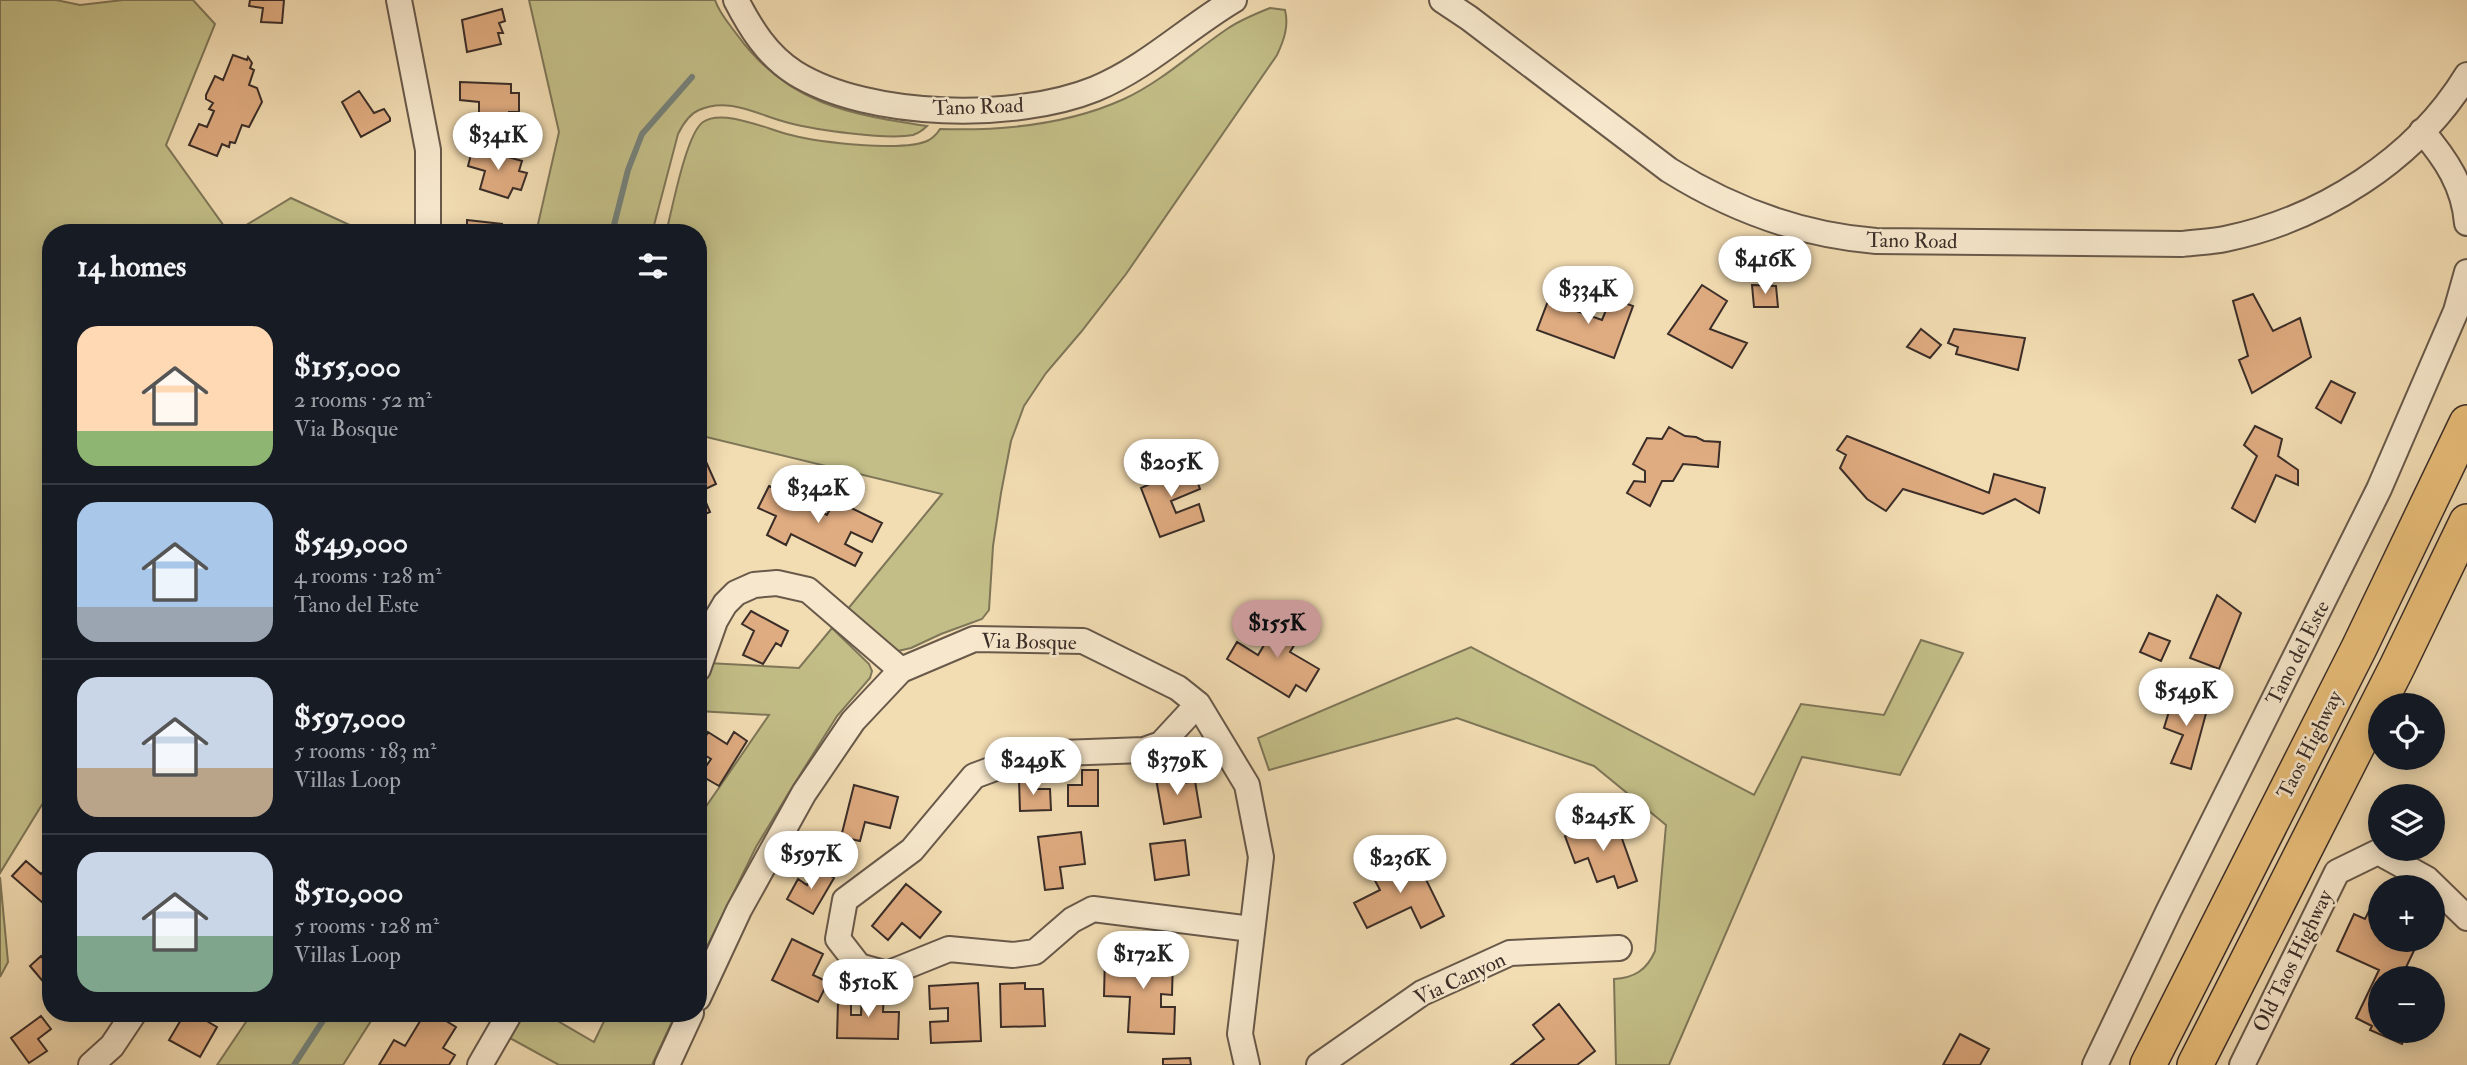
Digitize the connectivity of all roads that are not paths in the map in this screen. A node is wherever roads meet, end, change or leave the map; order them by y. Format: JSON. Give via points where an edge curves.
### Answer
{"nodes":[{"id":1,"x":399,"y":0,"type":"edge"},
{"id":2,"x":736,"y":0,"type":"edge"},
{"id":3,"x":1234,"y":0,"type":"edge"},
{"id":4,"x":1441,"y":0,"type":"edge"},
{"id":5,"x":2467,"y":75,"type":"edge"},
{"id":6,"x":2422,"y":131,"type":"junction"},
{"id":7,"x":2467,"y":223,"type":"edge"},
{"id":8,"x":428,"y":224,"type":"edge"},
{"id":9,"x":2467,"y":272,"type":"edge"},
{"id":10,"x":2467,"y":424,"type":"edge"},
{"id":11,"x":2467,"y":522,"type":"edge"},
{"id":12,"x":707,"y":644,"type":"edge"},
{"id":13,"x":901,"y":670,"type":"junction"},
{"id":14,"x":1198,"y":704,"type":"junction"},
{"id":15,"x":2467,"y":918,"type":"edge"},
{"id":16,"x":1251,"y":929,"type":"junction"},
{"id":17,"x":1619,"y":948,"type":"dead end"},
{"id":18,"x":707,"y":979,"type":"edge"},
{"id":19,"x":128,"y":1022,"type":"edge"},
{"id":20,"x":505,"y":1022,"type":"edge"},
{"id":21,"x":687,"y":1022,"type":"edge"},
{"id":22,"x":91,"y":1065,"type":"edge"},
{"id":23,"x":480,"y":1065,"type":"edge"},
{"id":24,"x":667,"y":1065,"type":"edge"},
{"id":25,"x":1247,"y":1065,"type":"edge"},
{"id":26,"x":1320,"y":1065,"type":"edge"},
{"id":27,"x":2095,"y":1065,"type":"edge"},
{"id":28,"x":2148,"y":1065,"type":"edge"},
{"id":29,"x":2195,"y":1065,"type":"edge"},
{"id":30,"x":2242,"y":1065,"type":"edge"}],
"edges":[{"from":1,"to":8,"type":"street","via":[[428,150]]},
{"from":2,"to":3,"type":"street","name":"Tano Road","via":[[758,40],[814,83],[857,98],[938,111],[1042,104],[1095,89]]},
{"from":4,"to":6,"type":"street","name":"Tano Road","via":[[1697,187],[1775,221],[1850,239],[2182,244],[2223,240],[2296,217],[2334,199],[2370,177]]},
{"from":5,"to":6,"type":"street","name":"Tano Road"},
{"from":6,"to":7,"type":"street","via":[[2450,167]]},
{"from":9,"to":27,"type":"street","name":"Tano del Este","via":[[2456,311],[2379,489]]},
{"from":10,"to":28,"type":"highway","name":"Taos Highway","via":[[2359,649]]},
{"from":11,"to":29,"type":"highway","name":"Taos Highway"},
{"from":12,"to":13,"type":"street","via":[[725,604],[737,593],[754,585],[777,583],[808,590]]},
{"from":13,"to":14,"type":"street","name":"Via Bosque","via":[[974,639],[1083,641],[1178,688]]},
{"from":13,"to":18,"type":"street","name":"Via Bosque","via":[[853,721],[804,793]]},
{"from":14,"to":16,"type":"street","name":"Via Bosque","via":[[1247,785],[1261,857]]},
{"from":14,"to":16,"type":"street","via":[[1161,744],[1144,750],[1033,754],[974,776],[912,850],[845,900],[838,939],[859,966],[887,974],[948,949],[1013,955],[1035,952],[1072,920],[1093,909]]},
{"from":15,"to":30,"type":"street","name":"Old Taos Highway","via":[[2427,878],[2378,852],[2337,872]]},
{"from":16,"to":25,"type":"street","name":"Via Bosque","via":[[1240,1034]]},
{"from":17,"to":26,"type":"street","name":"Via Canyon","via":[[1510,953],[1422,993]]},
{"from":19,"to":22,"type":"street","via":[[112,1046]]},
{"from":20,"to":23,"type":"street"},
{"from":21,"to":24,"type":"street"}]}
